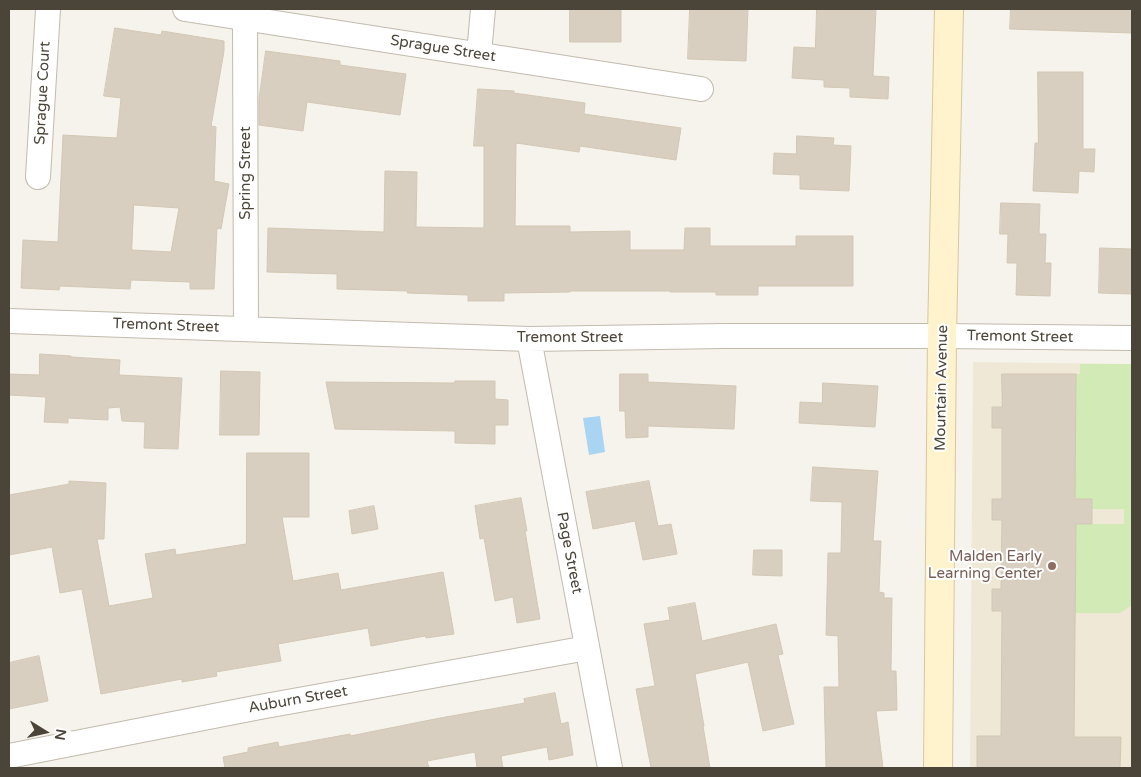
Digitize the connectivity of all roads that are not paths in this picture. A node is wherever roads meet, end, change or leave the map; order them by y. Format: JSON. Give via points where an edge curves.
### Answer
{"nodes":[{"id":1,"x":48,"y":9,"type":"edge"},
{"id":2,"x":185,"y":9,"type":"edge"},
{"id":3,"x":483,"y":9,"type":"edge"},
{"id":4,"x":949,"y":9,"type":"edge"},
{"id":5,"x":233,"y":14,"type":"edge"},
{"id":6,"x":479,"y":54,"type":"junction"},
{"id":7,"x":701,"y":89,"type":"dead end"},
{"id":8,"x":38,"y":177,"type":"dead end"},
{"id":9,"x":9,"y":321,"type":"edge"},
{"id":10,"x":246,"y":328,"type":"junction"},
{"id":11,"x":942,"y":336,"type":"junction"},
{"id":12,"x":1132,"y":338,"type":"edge"},
{"id":13,"x":529,"y":339,"type":"junction"},
{"id":14,"x":587,"y":648,"type":"junction"},
{"id":15,"x":9,"y":756,"type":"edge"},
{"id":16,"x":610,"y":768,"type":"edge"},
{"id":17,"x":938,"y":768,"type":"edge"}],
"edges":[{"from":1,"to":8,"type":"street","name":"Sprague Court"},
{"from":2,"to":5,"type":"street","name":"Sprague Street"},
{"from":3,"to":6,"type":"street"},
{"from":4,"to":11,"type":"street","name":"Mountain Avenue"},
{"from":5,"to":6,"type":"street","name":"Sprague Street"},
{"from":5,"to":10,"type":"street","name":"Spring Street"},
{"from":6,"to":7,"type":"street","name":"Sprague Street"},
{"from":9,"to":10,"type":"street","name":"Tremont Street"},
{"from":10,"to":13,"type":"street","name":"Tremont Street"},
{"from":11,"to":12,"type":"street","name":"Tremont Street"},
{"from":11,"to":13,"type":"street","name":"Tremont Street"},
{"from":11,"to":17,"type":"street","name":"Mountain Avenue"},
{"from":13,"to":14,"type":"street","name":"Page Street"},
{"from":14,"to":15,"type":"street","name":"Auburn Street"},
{"from":14,"to":16,"type":"street","name":"Page Street"}]}
